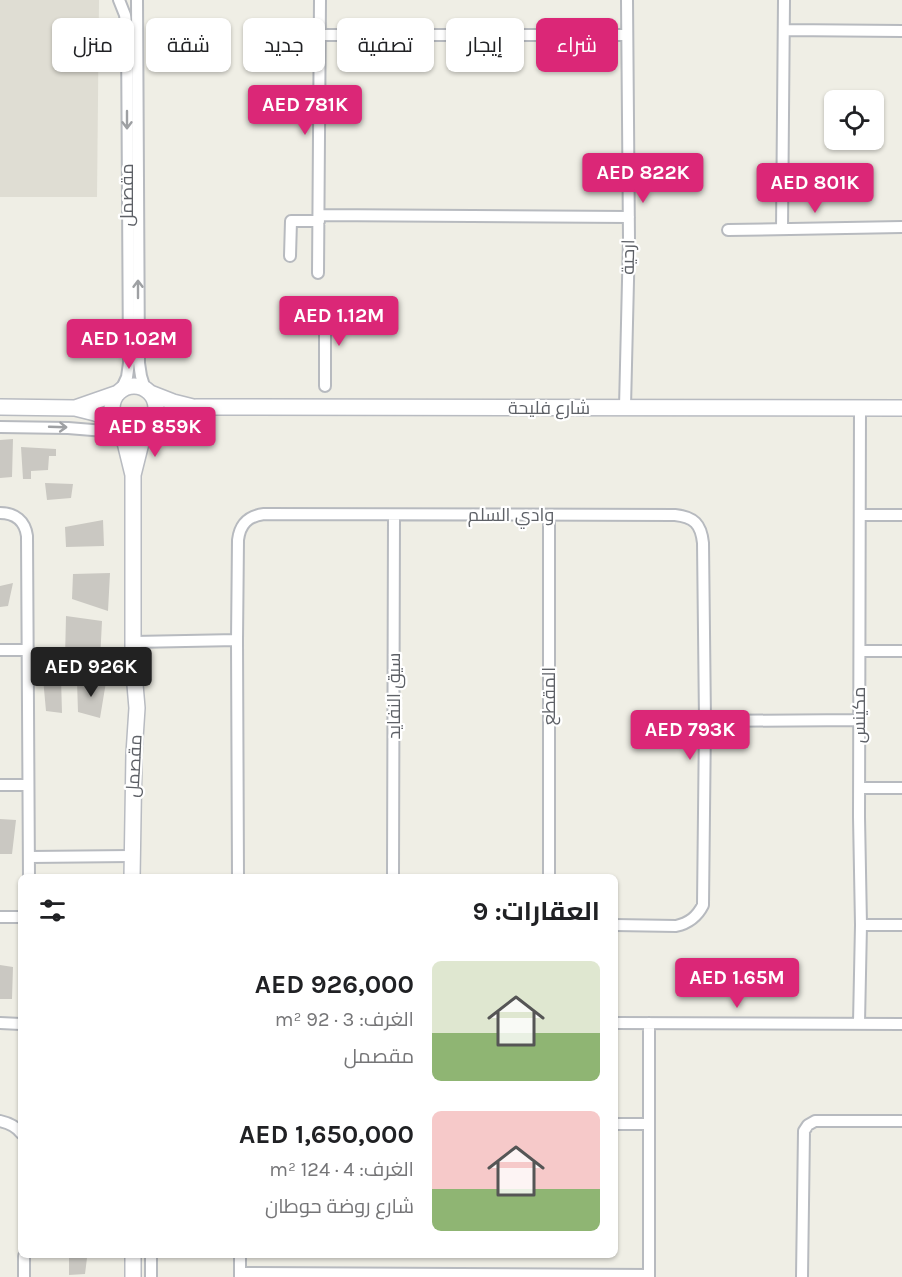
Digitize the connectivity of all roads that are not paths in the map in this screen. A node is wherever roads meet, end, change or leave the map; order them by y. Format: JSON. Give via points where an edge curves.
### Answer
{"nodes":[{"id":1,"x":120,"y":0,"type":"edge"},
{"id":2,"x":136,"y":0,"type":"edge"},
{"id":3,"x":320,"y":0,"type":"edge"},
{"id":4,"x":627,"y":0,"type":"edge"},
{"id":5,"x":784,"y":0,"type":"edge"},
{"id":6,"x":320,"y":18,"type":"edge"},
{"id":7,"x":784,"y":30,"type":"junction"},
{"id":8,"x":902,"y":32,"type":"edge"},
{"id":9,"x":325,"y":35,"type":"edge"},
{"id":10,"x":627,"y":35,"type":"junction"},
{"id":11,"x":320,"y":72,"type":"edge"},
{"id":12,"x":319,"y":218,"type":"junction"},
{"id":13,"x":629,"y":218,"type":"junction"},
{"id":14,"x":902,"y":227,"type":"edge"},
{"id":15,"x":782,"y":229,"type":"junction"},
{"id":16,"x":728,"y":230,"type":"dead end"},
{"id":17,"x":290,"y":256,"type":"dead end"},
{"id":18,"x":318,"y":273,"type":"dead end"},
{"id":19,"x":325,"y":309,"type":"dead end"},
{"id":20,"x":325,"y":386,"type":"dead end"},
{"id":21,"x":119,"y":391,"type":"junction"},
{"id":22,"x":148,"y":391,"type":"junction"},
{"id":23,"x":0,"y":407,"type":"edge"},
{"id":24,"x":196,"y":407,"type":"junction"},
{"id":25,"x":625,"y":407,"type":"junction"},
{"id":26,"x":860,"y":407,"type":"junction"},
{"id":27,"x":75,"y":408,"type":"junction"},
{"id":28,"x":902,"y":408,"type":"edge"},
{"id":29,"x":150,"y":424,"type":"junction"},
{"id":30,"x":0,"y":427,"type":"edge"},
{"id":31,"x":122,"y":427,"type":"junction"},
{"id":32,"x":133,"y":476,"type":"junction"},
{"id":33,"x":0,"y":513,"type":"edge"},
{"id":34,"x":394,"y":515,"type":"junction"},
{"id":35,"x":549,"y":515,"type":"junction"},
{"id":36,"x":860,"y":515,"type":"junction"},
{"id":37,"x":902,"y":515,"type":"edge"},
{"id":38,"x":237,"y":640,"type":"junction"},
{"id":39,"x":134,"y":642,"type":"junction"},
{"id":40,"x":0,"y":650,"type":"edge"},
{"id":41,"x":27,"y":650,"type":"junction"},
{"id":42,"x":860,"y":651,"type":"junction"},
{"id":43,"x":902,"y":651,"type":"edge"},
{"id":44,"x":859,"y":720,"type":"junction"},
{"id":45,"x":705,"y":721,"type":"junction"},
{"id":46,"x":0,"y":785,"type":"edge"},
{"id":47,"x":28,"y":785,"type":"junction"},
{"id":48,"x":860,"y":788,"type":"junction"},
{"id":49,"x":902,"y":788,"type":"edge"},
{"id":50,"x":131,"y":856,"type":"junction"},
{"id":51,"x":30,"y":857,"type":"junction"},
{"id":52,"x":29,"y":874,"type":"edge"},
{"id":53,"x":132,"y":874,"type":"edge"},
{"id":54,"x":238,"y":874,"type":"edge"},
{"id":55,"x":393,"y":874,"type":"edge"},
{"id":56,"x":549,"y":874,"type":"edge"},
{"id":57,"x":0,"y":917,"type":"edge"},
{"id":58,"x":18,"y":917,"type":"edge"},
{"id":59,"x":618,"y":925,"type":"edge"},
{"id":60,"x":861,"y":925,"type":"junction"},
{"id":61,"x":902,"y":925,"type":"edge"},
{"id":62,"x":0,"y":1023,"type":"edge"},
{"id":63,"x":618,"y":1023,"type":"edge"},
{"id":64,"x":649,"y":1023,"type":"junction"},
{"id":65,"x":859,"y":1023,"type":"junction"},
{"id":66,"x":18,"y":1024,"type":"edge"},
{"id":67,"x":902,"y":1024,"type":"edge"},
{"id":68,"x":0,"y":1121,"type":"edge"},
{"id":69,"x":902,"y":1121,"type":"edge"},
{"id":70,"x":618,"y":1124,"type":"edge"},
{"id":71,"x":649,"y":1124,"type":"junction"},
{"id":72,"x":18,"y":1130,"type":"edge"},
{"id":73,"x":24,"y":1258,"type":"edge"},
{"id":74,"x":133,"y":1258,"type":"edge"},
{"id":75,"x":151,"y":1258,"type":"edge"},
{"id":76,"x":240,"y":1258,"type":"edge"},
{"id":77,"x":240,"y":1275,"type":"edge"},
{"id":78,"x":649,"y":1276,"type":"edge"},
{"id":79,"x":24,"y":1277,"type":"edge"},
{"id":80,"x":133,"y":1277,"type":"edge"},
{"id":81,"x":151,"y":1277,"type":"edge"},
{"id":82,"x":802,"y":1277,"type":"edge"}],
"edges":[{"from":1,"to":21,"type":"street","name":"مقصمل","one_way":true,"via":[[128,31],[129,363]]},
{"from":22,"to":2,"type":"street","name":"مقصمل","one_way":true,"via":[[138,363]]},
{"from":3,"to":6,"type":"street"},
{"from":4,"to":10,"type":"street","name":"ارحية"},
{"from":5,"to":7,"type":"street"},
{"from":7,"to":8,"type":"street"},
{"from":7,"to":15,"type":"street"},
{"from":9,"to":10,"type":"street"},
{"from":10,"to":13,"type":"street","name":"ارحية"},
{"from":11,"to":12,"type":"street"},
{"from":12,"to":13,"type":"street"},
{"from":12,"to":17,"type":"street","via":[[291,221]]},
{"from":12,"to":18,"type":"street"},
{"from":13,"to":25,"type":"street","name":"ارحية"},
{"from":14,"to":15,"type":"street"},
{"from":15,"to":16,"type":"street"},
{"from":19,"to":20,"type":"street"},
{"from":21,"to":22,"type":"street","via":[[133,386]]},
{"from":21,"to":27,"type":"street"},
{"from":21,"to":31,"type":"street","via":[[112,410]]},
{"from":22,"to":24,"type":"street","name":"شارع فليحة"},
{"from":22,"to":29,"type":"street","via":[[156,404]]},
{"from":23,"to":27,"type":"street"},
{"from":24,"to":25,"type":"street","name":"شارع فليحة"},
{"from":24,"to":29,"type":"street","name":"شارع فليحة","via":[[173,412]]},
{"from":25,"to":26,"type":"street","name":"شارع فليحة"},
{"from":26,"to":28,"type":"street","name":"شارع فليحة"},
{"from":26,"to":36,"type":"street","name":"مكينس"},
{"from":27,"to":31,"type":"street"},
{"from":29,"to":31,"type":"street","via":[[142,429]]},
{"from":29,"to":32,"type":"street","name":"مقصمل"},
{"from":30,"to":31,"type":"street","one_way":true,"via":[[111,432]]},
{"from":31,"to":32,"type":"street","name":"مقصمل"},
{"from":32,"to":39,"type":"street","name":"مقصمل"},
{"from":33,"to":41,"type":"street","via":[[18,517],[26,531]]},
{"from":34,"to":35,"type":"street","name":"وادي السلم"},
{"from":34,"to":38,"type":"street","name":"وادي السلم","via":[[264,514],[248,519],[238,540]]},
{"from":34,"to":55,"type":"street","name":"سيق النفايد"},
{"from":35,"to":45,"type":"street","name":"وادي السلم","via":[[675,515],[696,522],[703,543]]},
{"from":35,"to":56,"type":"street","name":"المقطع"},
{"from":36,"to":37,"type":"street"},
{"from":36,"to":42,"type":"street","name":"مكينس"},
{"from":38,"to":39,"type":"street"},
{"from":38,"to":54,"type":"street","name":"وادي السلم"},
{"from":39,"to":50,"type":"street","name":"مقصمل","via":[[137,708]]},
{"from":40,"to":41,"type":"street"},
{"from":41,"to":47,"type":"street"},
{"from":42,"to":43,"type":"street"},
{"from":42,"to":44,"type":"street","name":"مكينس"},
{"from":44,"to":45,"type":"street"},
{"from":44,"to":48,"type":"street","name":"مكينس"},
{"from":45,"to":59,"type":"street","name":"وادي السلم","via":[[703,905],[685,924]]},
{"from":46,"to":47,"type":"street"},
{"from":47,"to":51,"type":"street"},
{"from":48,"to":49,"type":"street"},
{"from":48,"to":60,"type":"street","name":"مكينس"},
{"from":50,"to":51,"type":"street"},
{"from":50,"to":53,"type":"street","name":"مقصمل"},
{"from":51,"to":52,"type":"street"},
{"from":57,"to":58,"type":"street"},
{"from":60,"to":61,"type":"street"},
{"from":60,"to":65,"type":"street","name":"مكينس"},
{"from":62,"to":66,"type":"street"},
{"from":63,"to":64,"type":"street"},
{"from":64,"to":65,"type":"street"},
{"from":64,"to":71,"type":"street"},
{"from":65,"to":67,"type":"street"},
{"from":68,"to":72,"type":"street"},
{"from":69,"to":82,"type":"street","via":[[815,1121],[804,1131]]},
{"from":70,"to":71,"type":"street"},
{"from":71,"to":78,"type":"street"},
{"from":73,"to":79,"type":"street"},
{"from":74,"to":80,"type":"street"},
{"from":75,"to":81,"type":"street"},
{"from":76,"to":77,"type":"street"},
{"from":77,"to":78,"type":"street"}]}
